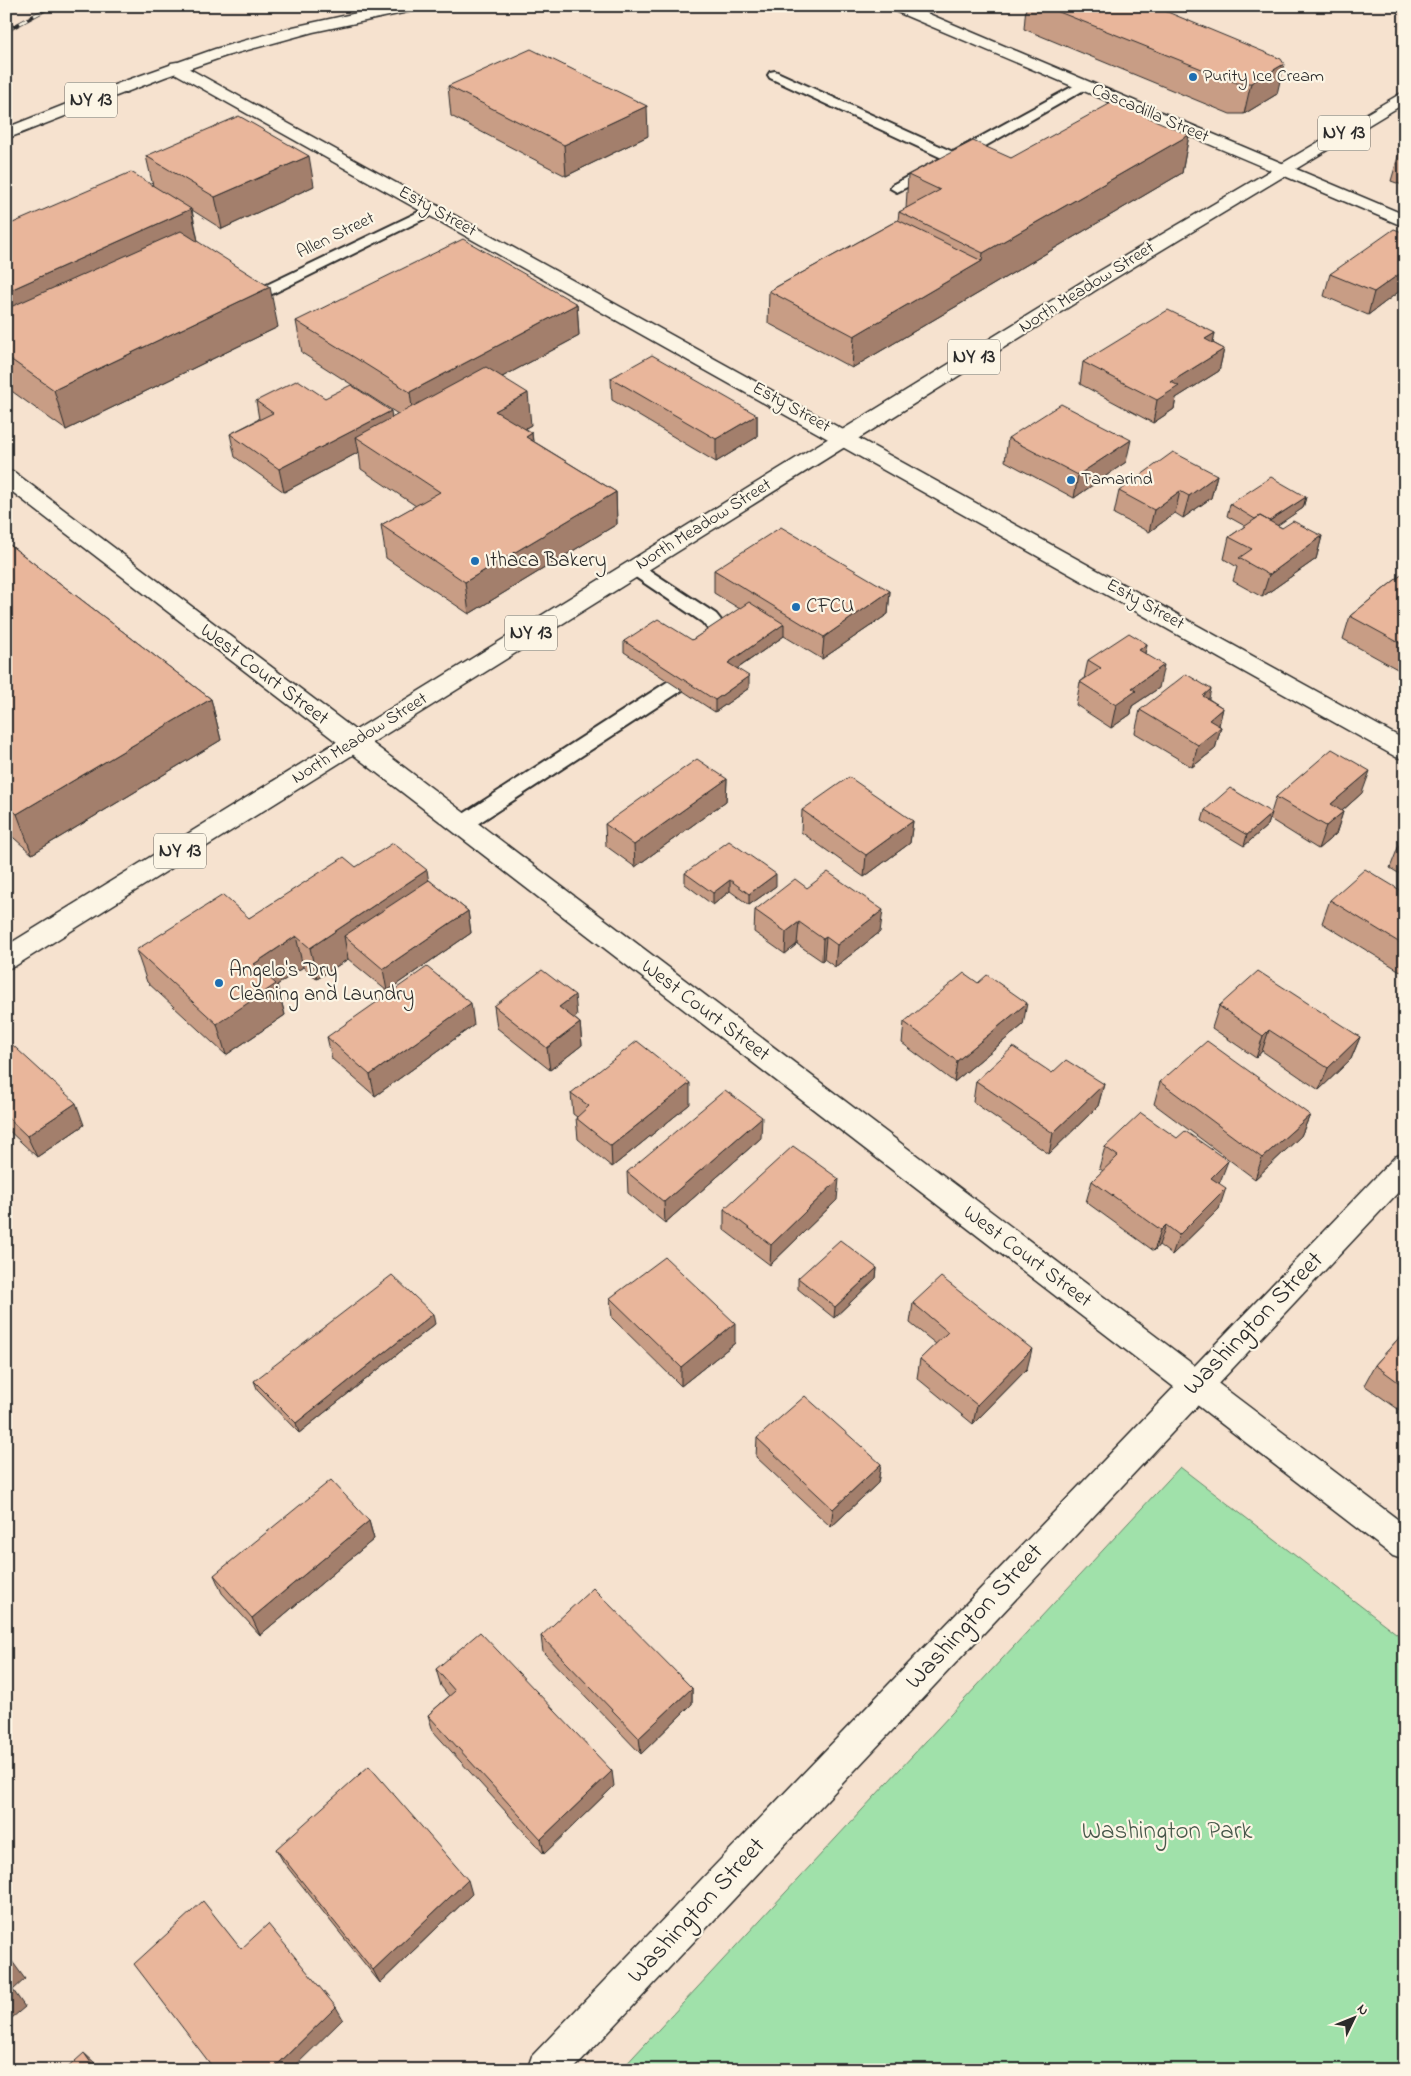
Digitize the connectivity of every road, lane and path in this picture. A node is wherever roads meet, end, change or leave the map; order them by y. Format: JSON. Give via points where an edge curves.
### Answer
{"nodes":[{"id":1,"x":416,"y":6,"type":"edge"},
{"id":2,"x":896,"y":6,"type":"edge"},
{"id":3,"x":177,"y":67,"type":"junction"},
{"id":4,"x":775,"y":75,"type":"dead end"},
{"id":5,"x":1084,"y":86,"type":"junction"},
{"id":6,"x":1405,"y":96,"type":"edge"},
{"id":7,"x":6,"y":134,"type":"edge"},
{"id":8,"x":954,"y":158,"type":"junction"},
{"id":9,"x":1282,"y":170,"type":"junction"},
{"id":10,"x":897,"y":188,"type":"dead end"},
{"id":11,"x":433,"y":209,"type":"junction"},
{"id":12,"x":1405,"y":222,"type":"edge"},
{"id":13,"x":256,"y":296,"type":"edge"},
{"id":14,"x":844,"y":438,"type":"junction"},
{"id":15,"x":6,"y":478,"type":"edge"},
{"id":16,"x":634,"y":568,"type":"junction"},
{"id":17,"x":354,"y":743,"type":"junction"},
{"id":18,"x":1405,"y":750,"type":"edge"},
{"id":19,"x":461,"y":825,"type":"junction"},
{"id":20,"x":6,"y":959,"type":"edge"},
{"id":21,"x":1405,"y":1165,"type":"edge"},
{"id":22,"x":1195,"y":1386,"type":"junction"},
{"id":23,"x":1405,"y":1545,"type":"edge"},
{"id":24,"x":546,"y":2070,"type":"edge"}],
"edges":[{"from":1,"to":3,"type":"main road","number":"NY 13","via":[[349,18],[252,42]]},
{"from":2,"to":5,"type":"main road","name":"Cascadilla Street"},
{"from":3,"to":7,"type":"main road","number":"NY 13"},
{"from":3,"to":11,"type":"main road","name":"Esty Street"},
{"from":4,"to":8,"type":"lane"},
{"from":5,"to":8,"type":"lane"},
{"from":5,"to":9,"type":"main road","name":"Cascadilla Street"},
{"from":6,"to":9,"type":"main road","name":"North Meadow Street","number":"NY 13"},
{"from":8,"to":10,"type":"lane"},
{"from":9,"to":12,"type":"main road","name":"Cascadilla Street"},
{"from":9,"to":14,"type":"main road","name":"North Meadow Street","number":"NY 13"},
{"from":11,"to":13,"type":"lane","name":"Allen Street"},
{"from":11,"to":14,"type":"main road","name":"Esty Street"},
{"from":14,"to":16,"type":"main road","name":"North Meadow Street","number":"NY 13"},
{"from":14,"to":18,"type":"main road","name":"Esty Street"},
{"from":15,"to":17,"type":"main road","name":"West Court Street"},
{"from":16,"to":17,"type":"main road","name":"North Meadow Street","number":"NY 13"},
{"from":16,"to":19,"type":"lane","via":[[709,618],[727,639],[720,657]]},
{"from":17,"to":19,"type":"main road","name":"West Court Street"},
{"from":17,"to":20,"type":"main road","name":"North Meadow Street","number":"NY 13"},
{"from":19,"to":22,"type":"main road","name":"West Court Street"},
{"from":21,"to":22,"type":"main road","name":"Washington Street"},
{"from":22,"to":23,"type":"main road","name":"West Court Street"},
{"from":22,"to":24,"type":"main road","name":"Washington Street"}]}
